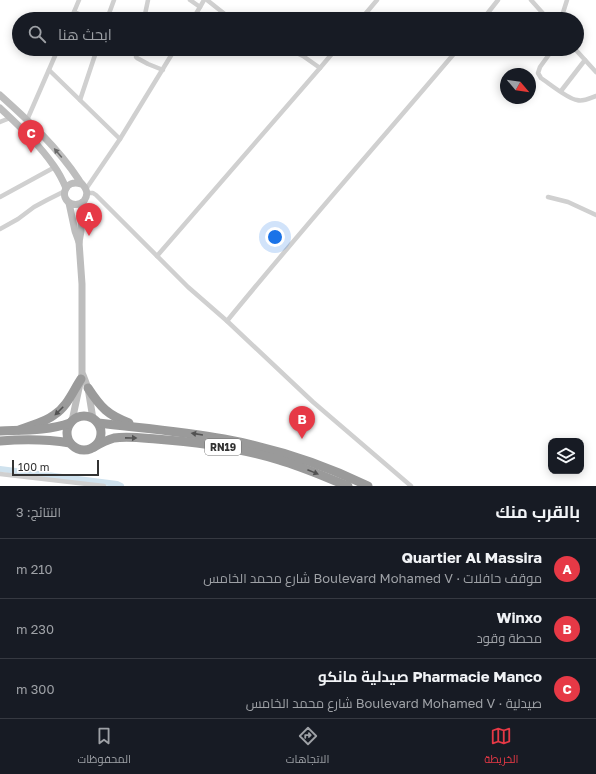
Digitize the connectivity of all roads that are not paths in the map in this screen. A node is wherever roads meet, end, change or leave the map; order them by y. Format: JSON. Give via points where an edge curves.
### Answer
{"nodes":[{"id":1,"x":79,"y":0,"type":"edge"},
{"id":2,"x":114,"y":0,"type":"edge"},
{"id":3,"x":148,"y":0,"type":"edge"},
{"id":4,"x":190,"y":0,"type":"edge"},
{"id":5,"x":206,"y":0,"type":"edge"},
{"id":6,"x":377,"y":0,"type":"edge"},
{"id":7,"x":498,"y":0,"type":"edge"},
{"id":8,"x":531,"y":0,"type":"edge"},
{"id":9,"x":567,"y":0,"type":"edge"},
{"id":10,"x":200,"y":7,"type":"junction"},
{"id":11,"x":74,"y":12,"type":"edge"},
{"id":12,"x":110,"y":12,"type":"edge"},
{"id":13,"x":145,"y":12,"type":"edge"},
{"id":14,"x":197,"y":12,"type":"edge"},
{"id":15,"x":222,"y":12,"type":"edge"},
{"id":16,"x":367,"y":12,"type":"edge"},
{"id":17,"x":489,"y":12,"type":"edge"},
{"id":18,"x":542,"y":12,"type":"edge"},
{"id":19,"x":564,"y":12,"type":"edge"},
{"id":20,"x":55,"y":56,"type":"edge"},
{"id":21,"x":95,"y":56,"type":"edge"},
{"id":22,"x":136,"y":56,"type":"edge"},
{"id":23,"x":171,"y":56,"type":"edge"},
{"id":24,"x":303,"y":56,"type":"edge"},
{"id":25,"x":330,"y":56,"type":"edge"},
{"id":26,"x":452,"y":56,"type":"edge"},
{"id":27,"x":548,"y":56,"type":"edge"},
{"id":28,"x":581,"y":56,"type":"edge"},
{"id":29,"x":585,"y":60,"type":"junction"},
{"id":30,"x":320,"y":68,"type":"junction"},
{"id":31,"x":48,"y":70,"type":"junction"},
{"id":32,"x":163,"y":70,"type":"junction"},
{"id":33,"x":596,"y":72,"type":"edge"},
{"id":34,"x":561,"y":91,"type":"junction"},
{"id":35,"x":0,"y":95,"type":"edge"},
{"id":36,"x":596,"y":96,"type":"edge"},
{"id":37,"x":80,"y":100,"type":"junction"},
{"id":38,"x":0,"y":108,"type":"edge"},
{"id":39,"x":10,"y":118,"type":"junction"},
{"id":40,"x":27,"y":120,"type":"junction"},
{"id":41,"x":0,"y":122,"type":"edge"},
{"id":42,"x":120,"y":139,"type":"junction"},
{"id":43,"x":55,"y":167,"type":"junction"},
{"id":44,"x":85,"y":189,"type":"junction"},
{"id":45,"x":66,"y":190,"type":"junction"},
{"id":46,"x":0,"y":197,"type":"edge"},
{"id":47,"x":548,"y":198,"type":"dead end"},
{"id":48,"x":69,"y":203,"type":"junction"},
{"id":49,"x":82,"y":203,"type":"junction"},
{"id":50,"x":596,"y":215,"type":"edge"},
{"id":51,"x":0,"y":229,"type":"edge"},
{"id":52,"x":80,"y":242,"type":"junction"},
{"id":53,"x":157,"y":256,"type":"junction"},
{"id":54,"x":227,"y":321,"type":"junction"},
{"id":55,"x":82,"y":377,"type":"junction"},
{"id":56,"x":88,"y":388,"type":"junction"},
{"id":57,"x":95,"y":421,"type":"junction"},
{"id":58,"x":71,"y":422,"type":"junction"},
{"id":59,"x":138,"y":427,"type":"junction"},
{"id":60,"x":19,"y":430,"type":"junction"},
{"id":61,"x":0,"y":431,"type":"edge"},
{"id":62,"x":0,"y":441,"type":"edge"},
{"id":63,"x":70,"y":443,"type":"junction"},
{"id":64,"x":94,"y":447,"type":"junction"},
{"id":65,"x":0,"y":474,"type":"edge"},
{"id":66,"x":104,"y":486,"type":"edge"},
{"id":67,"x":348,"y":486,"type":"edge"},
{"id":68,"x":368,"y":486,"type":"edge"},
{"id":69,"x":411,"y":486,"type":"edge"}],
"edges":[{"from":1,"to":11,"type":"street"},
{"from":2,"to":12,"type":"street"},
{"from":3,"to":13,"type":"street"},
{"from":4,"to":10,"type":"street"},
{"from":5,"to":10,"type":"street"},
{"from":5,"to":15,"type":"street"},
{"from":6,"to":16,"type":"street"},
{"from":7,"to":17,"type":"street"},
{"from":8,"to":18,"type":"street"},
{"from":9,"to":19,"type":"street"},
{"from":10,"to":14,"type":"street"},
{"from":20,"to":31,"type":"street"},
{"from":21,"to":37,"type":"street"},
{"from":22,"to":32,"type":"street"},
{"from":23,"to":32,"type":"street"},
{"from":24,"to":30,"type":"street"},
{"from":25,"to":30,"type":"street"},
{"from":26,"to":54,"type":"street"},
{"from":27,"to":34,"type":"street","via":[[538,73],[541,78]]},
{"from":28,"to":29,"type":"street"},
{"from":29,"to":33,"type":"street"},
{"from":29,"to":34,"type":"street"},
{"from":30,"to":53,"type":"street"},
{"from":31,"to":37,"type":"street"},
{"from":31,"to":40,"type":"street"},
{"from":32,"to":42,"type":"street"},
{"from":34,"to":36,"type":"street","via":[[577,100]]},
{"from":35,"to":40,"type":"street"},
{"from":37,"to":42,"type":"street"},
{"from":38,"to":39,"type":"street"},
{"from":39,"to":41,"type":"street"},
{"from":39,"to":43,"type":"street"},
{"from":44,"to":40,"type":"street","one_way":true,"via":[[58,152]]},
{"from":42,"to":44,"type":"street"},
{"from":43,"to":45,"type":"street"},
{"from":43,"to":46,"type":"street"},
{"from":44,"to":45,"type":"street","via":[[78,183],[71,183]]},
{"from":44,"to":49,"type":"street","via":[[85,200]]},
{"from":44,"to":53,"type":"street","via":[[96,195]]},
{"from":45,"to":48,"type":"street"},
{"from":45,"to":51,"type":"street"},
{"from":47,"to":50,"type":"street","via":[[568,202]]},
{"from":48,"to":49,"type":"street"},
{"from":48,"to":52,"type":"street"},
{"from":49,"to":52,"type":"street"},
{"from":52,"to":55,"type":"street"},
{"from":53,"to":54,"type":"street"},
{"from":54,"to":69,"type":"street","via":[[313,402]]},
{"from":55,"to":56,"type":"street"},
{"from":55,"to":58,"type":"street"},
{"from":55,"to":60,"type":"highway","one_way":true,"via":[[58,413],[47,420]]},
{"from":56,"to":57,"type":"street"},
{"from":56,"to":59,"type":"highway","via":[[98,403],[111,415]]},
{"from":57,"to":58,"type":"highway","number":"RN19","via":[[82,416]]},
{"from":57,"to":59,"type":"highway","number":"RN19"},
{"from":57,"to":64,"type":"highway","via":[[101,433]]},
{"from":58,"to":60,"type":"highway","number":"RN19","via":[[63,426]]},
{"from":58,"to":63,"type":"highway","via":[[67,431]]},
{"from":68,"to":59,"type":"highway","number":"RN19","one_way":true,"via":[[305,460],[259,447],[185,432]]},
{"from":60,"to":61,"type":"highway","number":"RN19"},
{"from":62,"to":63,"type":"highway","number":"RN19","via":[[31,439]]},
{"from":63,"to":64,"type":"highway","number":"RN19","via":[[78,450],[90,450]]},
{"from":64,"to":67,"type":"highway","number":"RN19","one_way":true,"via":[[114,438],[178,440],[255,453],[301,467]]},
{"from":65,"to":66,"type":"street"}]}
